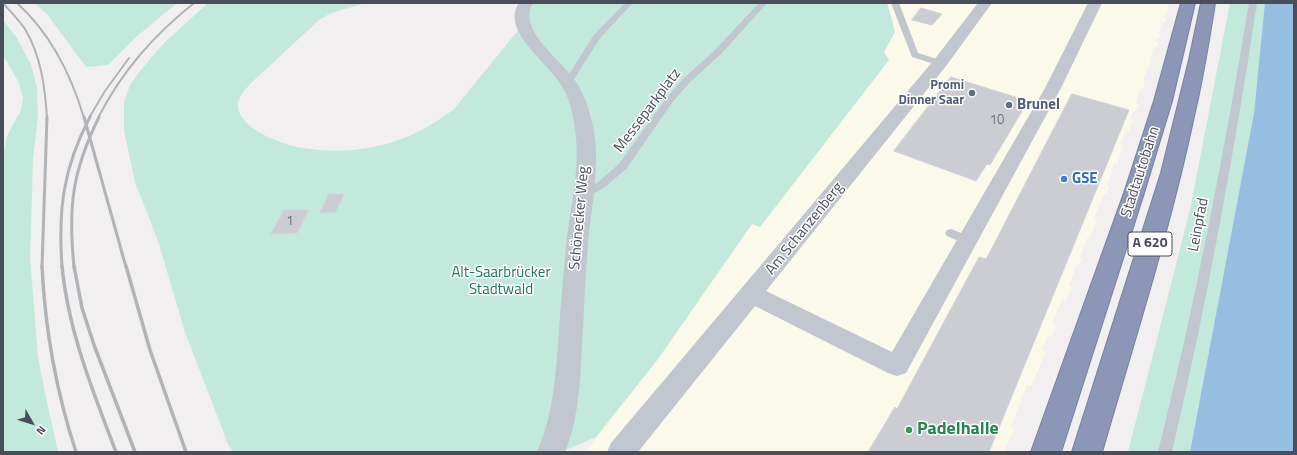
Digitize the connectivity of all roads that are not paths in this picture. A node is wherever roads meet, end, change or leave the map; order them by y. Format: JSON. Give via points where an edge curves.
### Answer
{"nodes":[{"id":1,"x":526,"y":3,"type":"edge"},
{"id":2,"x":629,"y":3,"type":"edge"},
{"id":3,"x":763,"y":3,"type":"edge"},
{"id":4,"x":895,"y":3,"type":"edge"},
{"id":5,"x":984,"y":3,"type":"edge"},
{"id":6,"x":1095,"y":3,"type":"edge"},
{"id":7,"x":1188,"y":3,"type":"edge"},
{"id":8,"x":1208,"y":3,"type":"edge"},
{"id":9,"x":1253,"y":3,"type":"edge"},
{"id":10,"x":940,"y":63,"type":"junction"},
{"id":11,"x":568,"y":82,"type":"junction"},
{"id":12,"x":582,"y":196,"type":"junction"},
{"id":13,"x":751,"y":294,"type":"junction"},
{"id":14,"x":551,"y":452,"type":"edge"},
{"id":15,"x":621,"y":452,"type":"edge"},
{"id":16,"x":1046,"y":452,"type":"edge"},
{"id":17,"x":1087,"y":452,"type":"edge"},
{"id":18,"x":1165,"y":452,"type":"edge"}],
"edges":[{"from":1,"to":11,"type":"street","name":"Schönecker Weg","via":[[520,13],[523,25],[530,38]]},
{"from":2,"to":11,"type":"lane","via":[[597,37]]},
{"from":3,"to":12,"type":"lane","name":"Messeparkplatz","via":[[718,52],[686,81],[623,166],[601,185]]},
{"from":4,"to":10,"type":"lane","via":[[915,55]]},
{"from":5,"to":10,"type":"street","name":"Am Schanzenberg"},
{"from":6,"to":13,"type":"street","via":[[1053,88],[959,237],[897,366]]},
{"from":7,"to":16,"type":"highway","name":"Stadtautobahn","number":"A 620","via":[[1163,101],[1134,193]]},
{"from":8,"to":17,"type":"highway","name":"Stadtautobahn","number":"A 620","via":[[1187,108],[1162,202]]},
{"from":9,"to":18,"type":"lane","name":"Leinpfad","via":[[1224,174],[1183,380]]},
{"from":10,"to":13,"type":"street","name":"Am Schanzenberg"},
{"from":11,"to":12,"type":"street","name":"Schönecker Weg","via":[[582,114],[584,130],[586,170]]},
{"from":12,"to":14,"type":"street","name":"Schönecker Weg","via":[[568,379],[555,444]]},
{"from":13,"to":15,"type":"street","name":"Am Schanzenberg"}]}
